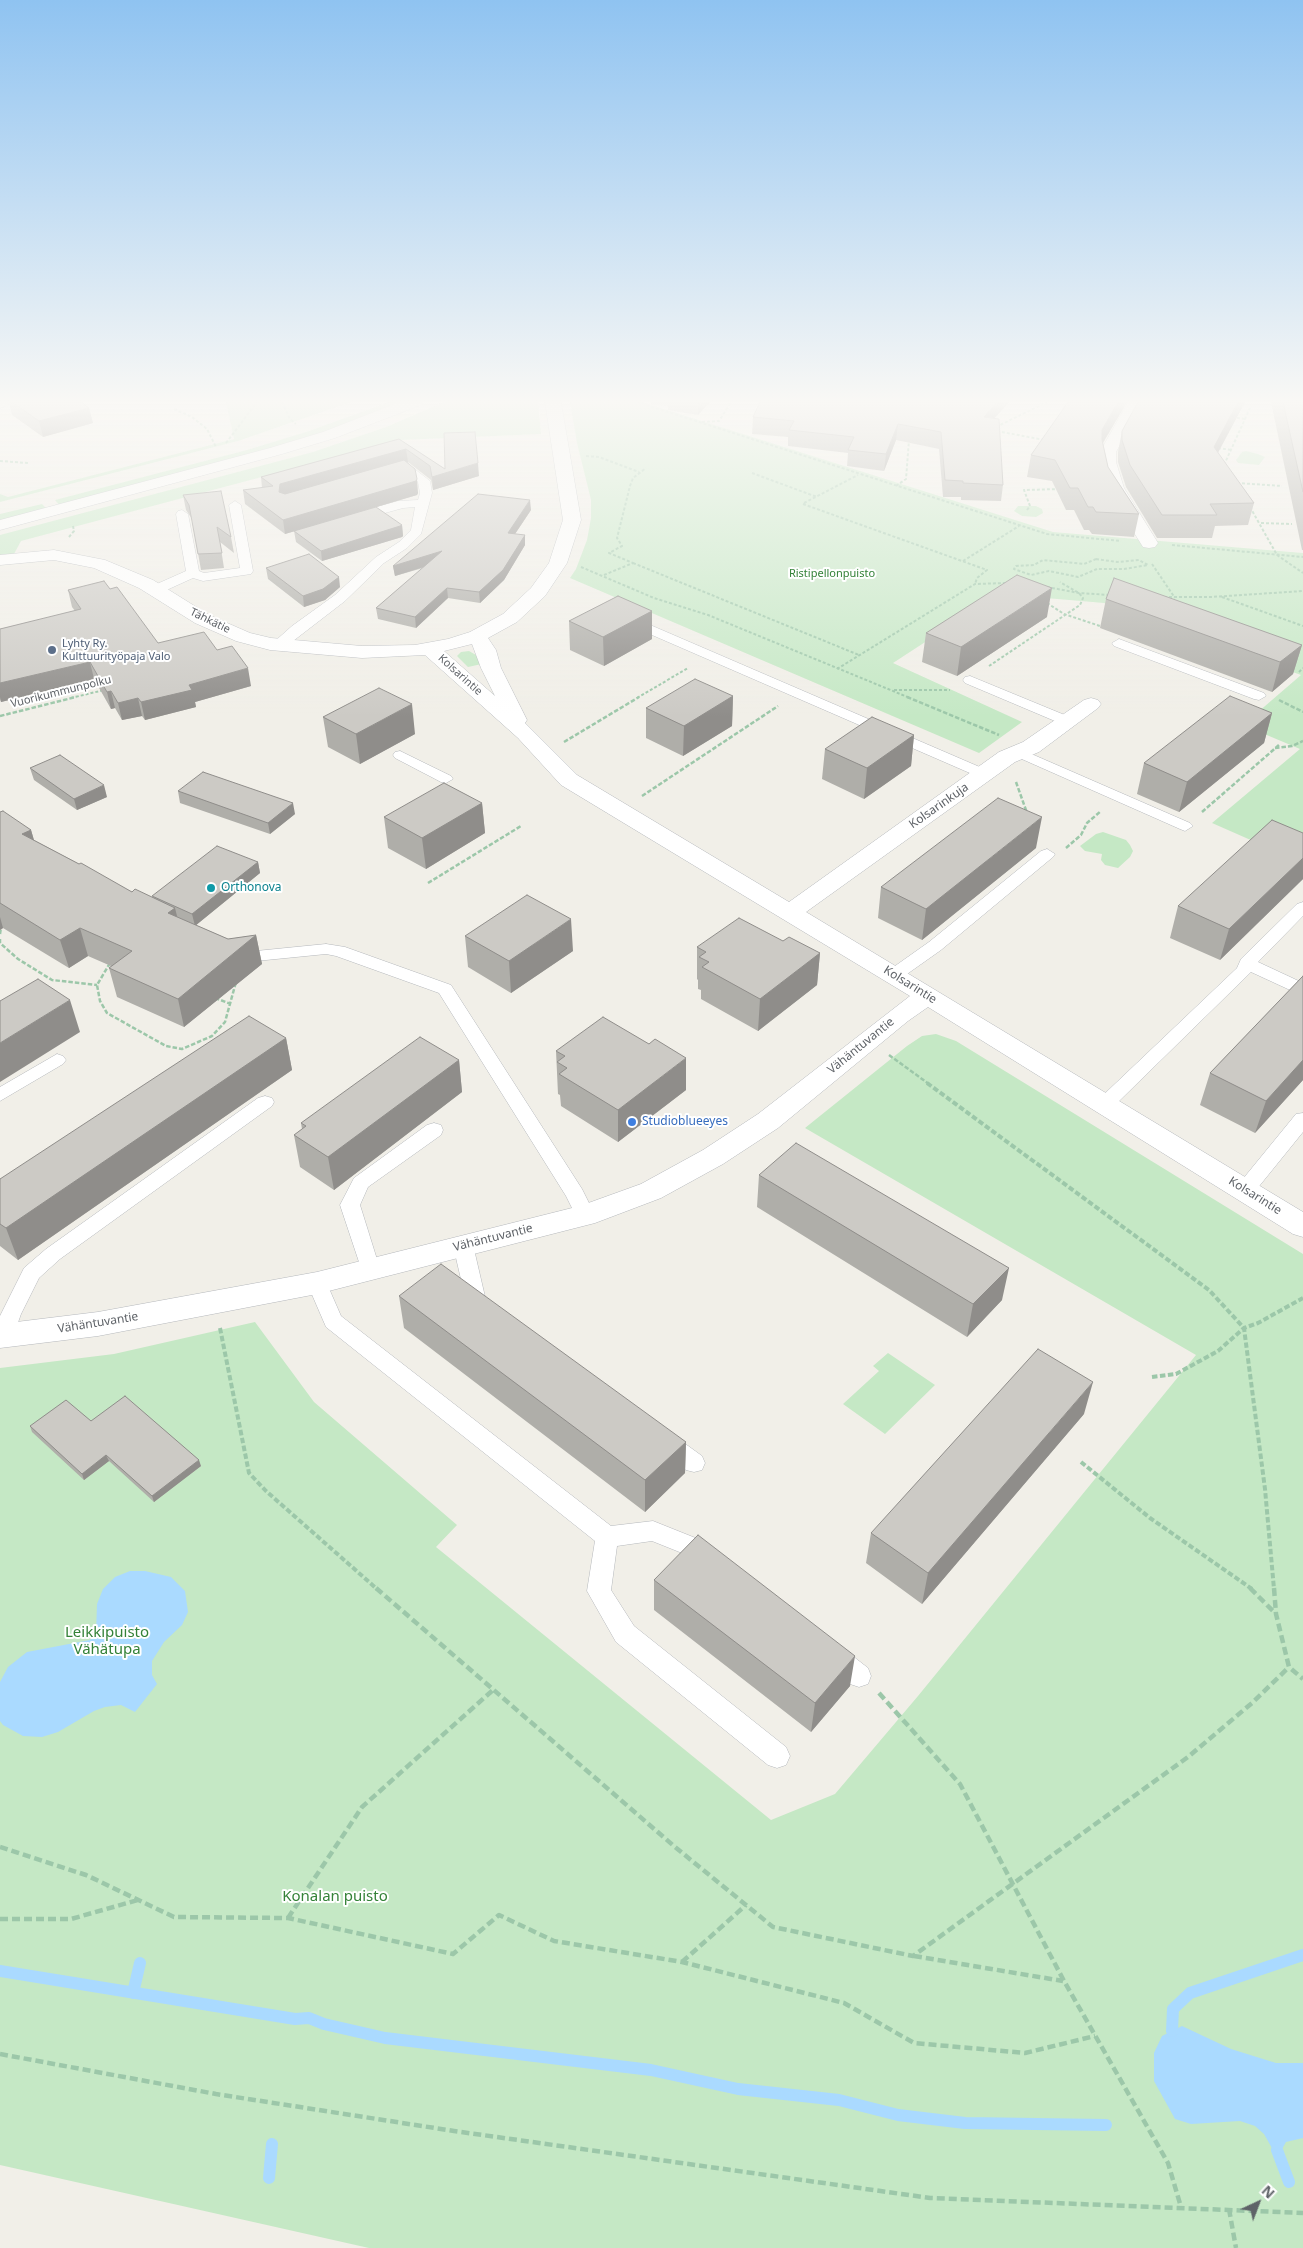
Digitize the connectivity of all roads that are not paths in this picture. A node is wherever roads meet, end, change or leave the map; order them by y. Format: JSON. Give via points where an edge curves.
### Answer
{"nodes":[{"id":1,"x":235,"y":506,"type":"dead end"},
{"id":2,"x":20,"y":507,"type":"edge"},
{"id":3,"x":67,"y":507,"type":"edge"},
{"id":4,"x":392,"y":507,"type":"edge"},
{"id":5,"x":421,"y":507,"type":"edge"},
{"id":6,"x":570,"y":507,"type":"edge"},
{"id":7,"x":1127,"y":507,"type":"edge"},
{"id":8,"x":0,"y":512,"type":"edge"},
{"id":9,"x":182,"y":514,"type":"edge"},
{"id":10,"x":346,"y":520,"type":"edge"},
{"id":11,"x":0,"y":525,"type":"edge"},
{"id":12,"x":1149,"y":543,"type":"road end"},
{"id":13,"x":0,"y":560,"type":"edge"},
{"id":14,"x":193,"y":573,"type":"junction"},
{"id":15,"x":156,"y":590,"type":"junction"},
{"id":16,"x":634,"y":622,"type":"edge"},
{"id":17,"x":477,"y":636,"type":"junction"},
{"id":18,"x":1119,"y":643,"type":"edge"},
{"id":19,"x":279,"y":645,"type":"junction"},
{"id":20,"x":431,"y":650,"type":"junction"},
{"id":21,"x":970,"y":680,"type":"edge"},
{"id":22,"x":1259,"y":696,"type":"dead end"},
{"id":23,"x":1091,"y":704,"type":"dead end"},
{"id":24,"x":1066,"y":721,"type":"junction"},
{"id":25,"x":525,"y":734,"type":"junction"},
{"id":26,"x":1019,"y":752,"type":"junction"},
{"id":27,"x":400,"y":755,"type":"dead end"},
{"id":28,"x":984,"y":774,"type":"junction"},
{"id":29,"x":446,"y":780,"type":"dead end"},
{"id":30,"x":1185,"y":826,"type":"road end"},
{"id":31,"x":1047,"y":854,"type":"road end"},
{"id":32,"x":1303,"y":907,"type":"edge"},
{"id":33,"x":789,"y":913,"type":"junction"},
{"id":34,"x":217,"y":943,"type":"edge"},
{"id":35,"x":1247,"y":963,"type":"junction"},
{"id":36,"x":894,"y":975,"type":"junction"},
{"id":37,"x":1303,"y":990,"type":"edge"},
{"id":38,"x":927,"y":996,"type":"junction"},
{"id":39,"x":57,"y":1060,"type":"dead end"},
{"id":40,"x":0,"y":1095,"type":"edge"},
{"id":41,"x":265,"y":1102,"type":"dead end"},
{"id":42,"x":1105,"y":1104,"type":"junction"},
{"id":43,"x":1303,"y":1118,"type":"edge"},
{"id":44,"x":434,"y":1130,"type":"dead end"},
{"id":45,"x":1245,"y":1190,"type":"junction"},
{"id":46,"x":585,"y":1215,"type":"junction"},
{"id":47,"x":1303,"y":1226,"type":"edge"},
{"id":48,"x":463,"y":1245,"type":"junction"},
{"id":49,"x":370,"y":1269,"type":"junction"},
{"id":50,"x":317,"y":1283,"type":"junction"},
{"id":51,"x":502,"y":1323,"type":"edge"},
{"id":52,"x":2,"y":1336,"type":"edge"},
{"id":53,"x":646,"y":1428,"type":"edge"},
{"id":54,"x":694,"y":1463,"type":"dead end"},
{"id":55,"x":607,"y":1537,"type":"junction"},
{"id":56,"x":726,"y":1573,"type":"edge"},
{"id":57,"x":812,"y":1640,"type":"edge"},
{"id":58,"x":859,"y":1676,"type":"road end"},
{"id":59,"x":777,"y":1756,"type":"dead end"}],
"edges":[{"from":1,"to":14,"type":"lane","via":[[247,571],[203,577]]},
{"from":2,"to":8,"type":"street"},
{"from":3,"to":11,"type":"street"},
{"from":4,"to":10,"type":"lane"},
{"from":5,"to":19,"type":"lane","via":[[417,530],[403,545],[380,560],[340,598]]},
{"from":6,"to":17,"type":"street","name":"Kolsarintie","via":[[572,520],[558,562],[528,604]]},
{"from":7,"to":12,"type":"street"},
{"from":9,"to":14,"type":"lane"},
{"from":13,"to":15,"type":"street","name":"Tähkätie","via":[[54,555],[80,559]]},
{"from":14,"to":15,"type":"lane"},
{"from":15,"to":19,"type":"street","name":"Tähkätie","via":[[202,619],[243,637]]},
{"from":16,"to":28,"type":"lane"},
{"from":17,"to":20,"type":"street","name":"Kolsarintie"},
{"from":17,"to":25,"type":"street","name":"Kolsarintie"},
{"from":18,"to":22,"type":"lane"},
{"from":19,"to":20,"type":"street","name":"Tähkätie","via":[[362,652]]},
{"from":20,"to":25,"type":"street","name":"Kolsarintie"},
{"from":21,"to":24,"type":"lane"},
{"from":23,"to":24,"type":"street","name":"Kolsarinkuja"},
{"from":24,"to":26,"type":"street","name":"Kolsarinkuja"},
{"from":25,"to":33,"type":"street","name":"Kolsarintie","via":[[569,780]]},
{"from":26,"to":28,"type":"street","name":"Kolsarinkuja"},
{"from":26,"to":30,"type":"lane"},
{"from":27,"to":29,"type":"lane"},
{"from":28,"to":33,"type":"street","name":"Kolsarinkuja"},
{"from":31,"to":36,"type":"lane","via":[[935,946]]},
{"from":32,"to":35,"type":"lane"},
{"from":33,"to":36,"type":"street","name":"Kolsarintie"},
{"from":34,"to":46,"type":"lane","via":[[236,952],[256,956],[339,950],[445,988]]},
{"from":35,"to":37,"type":"lane"},
{"from":35,"to":42,"type":"lane","via":[[1244,970]]},
{"from":36,"to":38,"type":"street","name":"Kolsarintie"},
{"from":38,"to":42,"type":"street","name":"Kolsarintie"},
{"from":38,"to":46,"type":"street","name":"Vähäntuvantie","via":[[768,1121],[713,1157],[651,1191]]},
{"from":39,"to":40,"type":"lane"},
{"from":41,"to":52,"type":"lane","via":[[31,1273]]},
{"from":42,"to":45,"type":"street","name":"Kolsarintie"},
{"from":43,"to":45,"type":"lane"},
{"from":44,"to":49,"type":"lane","via":[[361,1183],[350,1205]]},
{"from":45,"to":47,"type":"street","name":"Kolsarintie"},
{"from":46,"to":48,"type":"street","name":"Vähäntuvantie"},
{"from":48,"to":49,"type":"street","name":"Vähäntuvantie"},
{"from":48,"to":51,"type":"lane","via":[[477,1305]]},
{"from":49,"to":50,"type":"street","name":"Vähäntuvantie"},
{"from":50,"to":52,"type":"street","name":"Vähäntuvantie","via":[[98,1324]]},
{"from":50,"to":55,"type":"lane","via":[[332,1321]]},
{"from":53,"to":54,"type":"lane"},
{"from":55,"to":56,"type":"lane","via":[[653,1530],[695,1548]]},
{"from":55,"to":59,"type":"lane","via":[[599,1591],[625,1634]]},
{"from":57,"to":58,"type":"lane"}]}
